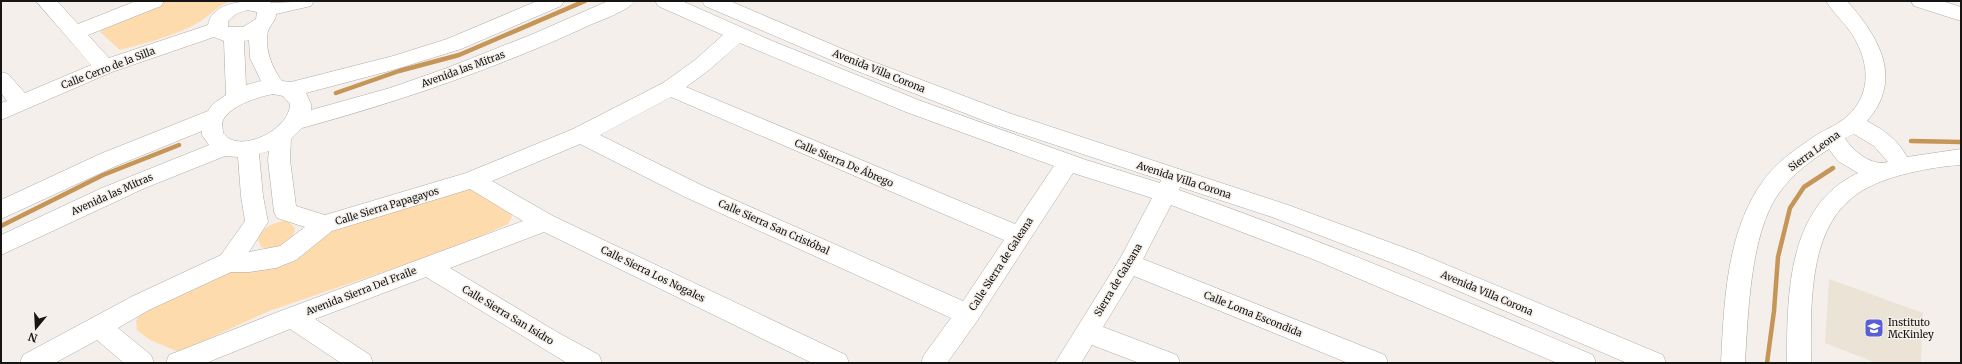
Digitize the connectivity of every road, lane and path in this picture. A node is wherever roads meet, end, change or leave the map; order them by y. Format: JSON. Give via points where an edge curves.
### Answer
{"nodes":[{"id":1,"x":46,"y":1,"type":"edge"},
{"id":2,"x":153,"y":1,"type":"edge"},
{"id":3,"x":304,"y":1,"type":"edge"},
{"id":4,"x":554,"y":1,"type":"edge"},
{"id":5,"x":625,"y":1,"type":"edge"},
{"id":6,"x":665,"y":1,"type":"edge"},
{"id":7,"x":712,"y":1,"type":"edge"},
{"id":8,"x":1836,"y":1,"type":"edge"},
{"id":9,"x":1921,"y":1,"type":"edge"},
{"id":10,"x":1961,"y":14,"type":"edge"},
{"id":11,"x":261,"y":26,"type":"junction"},
{"id":12,"x":75,"y":33,"type":"junction"},
{"id":13,"x":737,"y":34,"type":"junction"},
{"id":14,"x":228,"y":37,"type":"junction"},
{"id":15,"x":105,"y":67,"type":"junction"},
{"id":16,"x":1,"y":79,"type":"edge"},
{"id":17,"x":276,"y":83,"type":"junction"},
{"id":18,"x":236,"y":88,"type":"junction"},
{"id":19,"x":670,"y":88,"type":"junction"},
{"id":20,"x":21,"y":103,"type":"junction"},
{"id":21,"x":1,"y":112,"type":"edge"},
{"id":22,"x":215,"y":117,"type":"junction"},
{"id":23,"x":1853,"y":124,"type":"junction"},
{"id":24,"x":288,"y":129,"type":"junction"},
{"id":25,"x":581,"y":135,"type":"junction"},
{"id":26,"x":1833,"y":135,"type":"junction"},
{"id":27,"x":225,"y":148,"type":"junction"},
{"id":28,"x":248,"y":149,"type":"junction"},
{"id":29,"x":1961,"y":157,"type":"edge"},
{"id":30,"x":279,"y":160,"type":"junction"},
{"id":31,"x":1068,"y":163,"type":"junction"},
{"id":32,"x":1891,"y":169,"type":"junction"},
{"id":33,"x":250,"y":171,"type":"junction"},
{"id":34,"x":472,"y":180,"type":"junction"},
{"id":35,"x":1169,"y":185,"type":"junction"},
{"id":36,"x":1,"y":210,"type":"edge"},
{"id":37,"x":285,"y":212,"type":"junction"},
{"id":38,"x":257,"y":222,"type":"junction"},
{"id":39,"x":545,"y":222,"type":"junction"},
{"id":40,"x":325,"y":224,"type":"junction"},
{"id":41,"x":1019,"y":236,"type":"junction"},
{"id":42,"x":1,"y":246,"type":"edge"},
{"id":43,"x":229,"y":262,"type":"junction"},
{"id":44,"x":1129,"y":264,"type":"junction"},
{"id":45,"x":428,"y":266,"type":"junction"},
{"id":46,"x":968,"y":314,"type":"junction"},
{"id":47,"x":292,"y":317,"type":"junction"},
{"id":48,"x":98,"y":326,"type":"junction"},
{"id":49,"x":1086,"y":332,"type":"junction"},
{"id":50,"x":32,"y":363,"type":"edge"},
{"id":51,"x":142,"y":363,"type":"edge"},
{"id":52,"x":178,"y":363,"type":"edge"},
{"id":53,"x":361,"y":363,"type":"edge"},
{"id":54,"x":590,"y":363,"type":"edge"},
{"id":55,"x":837,"y":363,"type":"edge"},
{"id":56,"x":933,"y":363,"type":"edge"},
{"id":57,"x":1067,"y":363,"type":"edge"},
{"id":58,"x":1168,"y":363,"type":"edge"},
{"id":59,"x":1376,"y":363,"type":"edge"},
{"id":60,"x":1584,"y":363,"type":"edge"},
{"id":61,"x":1654,"y":363,"type":"edge"},
{"id":62,"x":1733,"y":363,"type":"edge"},
{"id":63,"x":1799,"y":363,"type":"edge"}],
"edges":[{"from":1,"to":12,"type":"street"},
{"from":2,"to":12,"type":"street"},
{"from":3,"to":11,"type":"street"},
{"from":4,"to":17,"type":"street","via":[[455,44],[386,65]]},
{"from":5,"to":24,"type":"street","name":"Avenida las Mitras","via":[[575,26],[462,70]]},
{"from":6,"to":13,"type":"street","name":"Avenida Villa Corona"},
{"from":7,"to":35,"type":"street","name":"Avenida Villa Corona","via":[[935,94]]},
{"from":8,"to":23,"type":"street","name":"Sierra Leona","via":[[1867,40],[1875,60],[1877,82],[1871,104]]},
{"from":9,"to":10,"type":"street"},
{"from":11,"to":14,"type":"street","name":"Calle Cerro de la Silla"},
{"from":11,"to":14,"type":"street","via":[[260,4],[233,8],[218,20]]},
{"from":11,"to":17,"type":"street"},
{"from":12,"to":15,"type":"street"},
{"from":13,"to":19,"type":"street","name":"Calle Sierra Papagayos","via":[[702,65]]},
{"from":13,"to":31,"type":"street","name":"Avenida Villa Corona","via":[[900,101]]},
{"from":14,"to":15,"type":"street","name":"Calle Cerro de la Silla"},
{"from":14,"to":18,"type":"street"},
{"from":15,"to":20,"type":"street","name":"Calle Cerro de la Silla"},
{"from":16,"to":20,"type":"street"},
{"from":17,"to":18,"type":"street","via":[[249,91]]},
{"from":17,"to":24,"type":"street","via":[[299,98],[301,109]]},
{"from":18,"to":22,"type":"street"},
{"from":19,"to":25,"type":"street","name":"Calle Sierra Papagayos"},
{"from":19,"to":41,"type":"street","name":"Calle Sierra De Ábrego","via":[[872,176]]},
{"from":20,"to":21,"type":"street","name":"Calle Cerro de la Silla"},
{"from":22,"to":27,"type":"street","via":[[211,135],[216,143]]},
{"from":22,"to":36,"type":"street","via":[[108,160]]},
{"from":23,"to":26,"type":"street","name":"Sierra Leona"},
{"from":23,"to":32,"type":"street","via":[[1886,142],[1895,153]]},
{"from":24,"to":28,"type":"street","name":"Avenida las Mitras","via":[[265,144]]},
{"from":24,"to":30,"type":"street"},
{"from":25,"to":34,"type":"street","name":"Calle Sierra Papagayos"},
{"from":25,"to":46,"type":"street","name":"Calle Sierra San Cristóbal","via":[[693,191]]},
{"from":26,"to":32,"type":"street","via":[[1837,146],[1848,158],[1863,167]]},
{"from":26,"to":62,"type":"street","name":"Sierra Leona","via":[[1802,156],[1779,176],[1764,197],[1750,229],[1734,339]]},
{"from":27,"to":28,"type":"street"},
{"from":27,"to":42,"type":"street","name":"Avenida las Mitras","via":[[120,189]]},
{"from":28,"to":33,"type":"street"},
{"from":29,"to":32,"type":"street"},
{"from":30,"to":33,"type":"street"},
{"from":30,"to":37,"type":"street"},
{"from":31,"to":35,"type":"street","name":"Avenida Villa Corona"},
{"from":31,"to":41,"type":"street","name":"Calle Sierra de Galeana"},
{"from":32,"to":63,"type":"street","via":[[1843,191],[1826,208],[1806,255],[1801,297]]},
{"from":33,"to":38,"type":"street"},
{"from":34,"to":39,"type":"street","name":"Calle Sierra Los Nogales"},
{"from":34,"to":40,"type":"street","name":"Calle Sierra Papagayos"},
{"from":35,"to":44,"type":"street","name":"Sierra de Galeana"},
{"from":35,"to":60,"type":"street","name":"Avenida Villa Corona"},
{"from":35,"to":61,"type":"street","name":"Avenida Villa Corona","via":[[1280,212],[1408,259]]},
{"from":37,"to":38,"type":"street"},
{"from":37,"to":40,"type":"street"},
{"from":38,"to":43,"type":"street"},
{"from":39,"to":45,"type":"street","name":"Avenida Sierra Del Fraile"},
{"from":39,"to":55,"type":"street","name":"Calle Sierra Los Nogales"},
{"from":40,"to":43,"type":"street","name":"Calle Sierra Papagayos","via":[[288,253],[276,258]]},
{"from":41,"to":46,"type":"street","name":"Calle Sierra de Galeana"},
{"from":43,"to":48,"type":"street","name":"Calle Sierra Papagayos"},
{"from":44,"to":49,"type":"street","name":"Sierra de Galeana"},
{"from":44,"to":59,"type":"street","name":"Calle Loma Escondida"},
{"from":45,"to":47,"type":"street","name":"Avenida Sierra Del Fraile"},
{"from":45,"to":54,"type":"street","name":"Calle Sierra San Isidro"},
{"from":46,"to":56,"type":"street","name":"Calle Sierra de Galeana"},
{"from":47,"to":52,"type":"street","name":"Avenida Sierra Del Fraile"},
{"from":47,"to":53,"type":"street"},
{"from":48,"to":50,"type":"street","name":"Calle Sierra Papagayos"},
{"from":48,"to":51,"type":"street"},
{"from":49,"to":57,"type":"street","name":"Sierra de Galeana"},
{"from":49,"to":58,"type":"street"}]}
